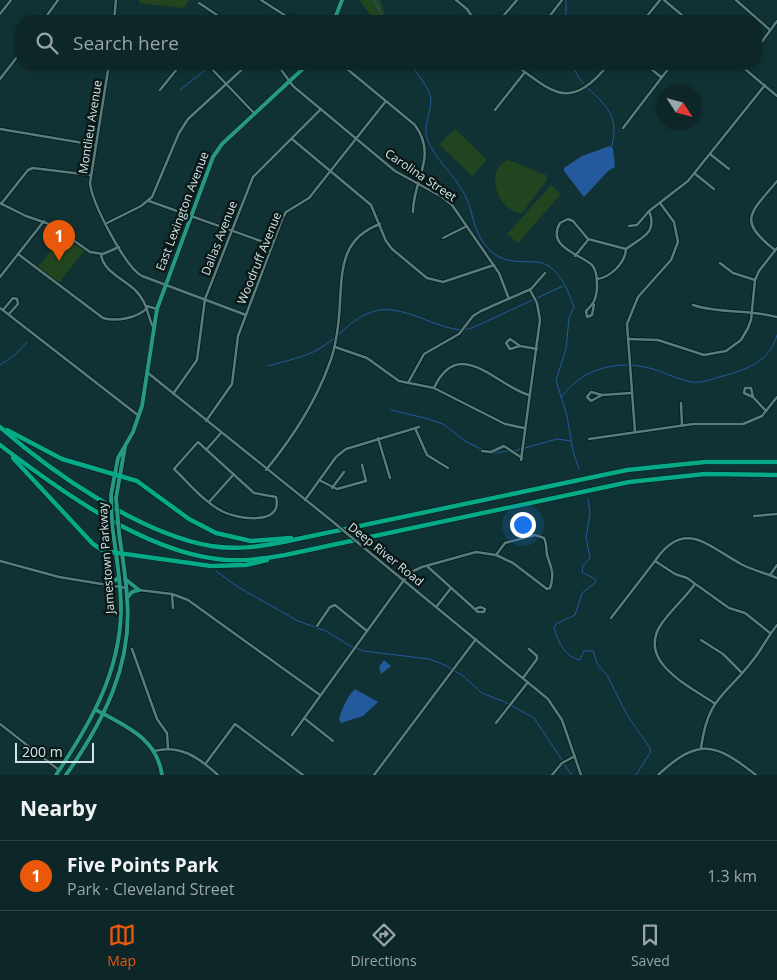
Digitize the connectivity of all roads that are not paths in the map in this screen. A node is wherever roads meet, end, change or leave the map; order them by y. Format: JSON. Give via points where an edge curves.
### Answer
{"nodes":[{"id":1,"x":11,"y":0,"type":"edge"},
{"id":2,"x":58,"y":0,"type":"edge"},
{"id":3,"x":115,"y":0,"type":"edge"},
{"id":4,"x":261,"y":0,"type":"edge"},
{"id":5,"x":456,"y":0,"type":"edge"},
{"id":6,"x":517,"y":0,"type":"edge"},
{"id":7,"x":562,"y":0,"type":"edge"},
{"id":8,"x":660,"y":0,"type":"edge"},
{"id":9,"x":664,"y":0,"type":"edge"},
{"id":10,"x":736,"y":0,"type":"edge"},
{"id":11,"x":340,"y":1,"type":"edge"},
{"id":12,"x":199,"y":3,"type":"dead end"},
{"id":13,"x":0,"y":14,"type":"edge"},
{"id":14,"x":47,"y":15,"type":"edge"},
{"id":15,"x":114,"y":15,"type":"edge"},
{"id":16,"x":217,"y":15,"type":"edge"},
{"id":17,"x":284,"y":15,"type":"edge"},
{"id":18,"x":336,"y":15,"type":"edge"},
{"id":19,"x":471,"y":15,"type":"edge"},
{"id":20,"x":504,"y":15,"type":"edge"},
{"id":21,"x":551,"y":15,"type":"edge"},
{"id":22,"x":648,"y":15,"type":"edge"},
{"id":23,"x":682,"y":15,"type":"edge"},
{"id":24,"x":753,"y":15,"type":"edge"},
{"id":25,"x":777,"y":20,"type":"edge"},
{"id":26,"x":762,"y":23,"type":"edge"},
{"id":27,"x":770,"y":30,"type":"junction"},
{"id":28,"x":762,"y":41,"type":"edge"},
{"id":29,"x":15,"y":59,"type":"edge"},
{"id":30,"x":108,"y":70,"type":"edge"},
{"id":31,"x":176,"y":70,"type":"edge"},
{"id":32,"x":213,"y":70,"type":"edge"},
{"id":33,"x":241,"y":70,"type":"edge"},
{"id":34,"x":281,"y":70,"type":"edge"},
{"id":35,"x":302,"y":70,"type":"edge"},
{"id":36,"x":348,"y":70,"type":"edge"},
{"id":37,"x":522,"y":70,"type":"edge"},
{"id":38,"x":604,"y":70,"type":"edge"},
{"id":39,"x":652,"y":70,"type":"edge"},
{"id":40,"x":667,"y":70,"type":"edge"},
{"id":41,"x":747,"y":70,"type":"edge"},
{"id":42,"x":525,"y":72,"type":"junction"},
{"id":43,"x":0,"y":78,"type":"edge"},
{"id":44,"x":661,"y":78,"type":"junction"},
{"id":45,"x":289,"y":82,"type":"junction"},
{"id":46,"x":226,"y":83,"type":"junction"},
{"id":47,"x":765,"y":85,"type":"junction"},
{"id":48,"x":160,"y":90,"type":"dead end"},
{"id":49,"x":777,"y":96,"type":"edge"},
{"id":50,"x":386,"y":101,"type":"junction"},
{"id":51,"x":321,"y":109,"type":"junction"},
{"id":52,"x":495,"y":110,"type":"dead end"},
{"id":53,"x":254,"y":114,"type":"junction"},
{"id":54,"x":623,"y":128,"type":"dead end"},
{"id":55,"x":0,"y":129,"type":"edge"},
{"id":56,"x":356,"y":138,"type":"junction"},
{"id":57,"x":292,"y":139,"type":"junction"},
{"id":58,"x":95,"y":146,"type":"junction"},
{"id":59,"x":710,"y":154,"type":"junction"},
{"id":60,"x":729,"y":169,"type":"dead end"},
{"id":61,"x":330,"y":171,"type":"junction"},
{"id":62,"x":694,"y":173,"type":"junction"},
{"id":63,"x":90,"y":175,"type":"junction"},
{"id":64,"x":777,"y":181,"type":"edge"},
{"id":65,"x":418,"y":184,"type":"junction"},
{"id":66,"x":714,"y":189,"type":"dead end"},
{"id":67,"x":148,"y":201,"type":"junction"},
{"id":68,"x":660,"y":203,"type":"junction"},
{"id":69,"x":1,"y":204,"type":"edge"},
{"id":70,"x":413,"y":212,"type":"dead end"},
{"id":71,"x":649,"y":212,"type":"junction"},
{"id":72,"x":191,"y":215,"type":"junction"},
{"id":73,"x":44,"y":221,"type":"junction"},
{"id":74,"x":107,"y":223,"type":"junction"},
{"id":75,"x":380,"y":224,"type":"junction"},
{"id":76,"x":467,"y":226,"type":"junction"},
{"id":77,"x":629,"y":226,"type":"dead end"},
{"id":78,"x":231,"y":230,"type":"junction"},
{"id":79,"x":443,"y":238,"type":"dead end"},
{"id":80,"x":588,"y":240,"type":"junction"},
{"id":81,"x":272,"y":245,"type":"junction"},
{"id":82,"x":120,"y":247,"type":"junction"},
{"id":83,"x":626,"y":248,"type":"junction"},
{"id":84,"x":776,"y":249,"type":"edge"},
{"id":85,"x":18,"y":254,"type":"junction"},
{"id":86,"x":101,"y":254,"type":"junction"},
{"id":87,"x":575,"y":256,"type":"junction"},
{"id":88,"x":720,"y":263,"type":"dead end"},
{"id":89,"x":494,"y":265,"type":"junction"},
{"id":90,"x":545,"y":273,"type":"dead end"},
{"id":91,"x":0,"y":277,"type":"edge"},
{"id":92,"x":597,"y":279,"type":"junction"},
{"id":93,"x":755,"y":280,"type":"junction"},
{"id":94,"x":165,"y":284,"type":"junction"},
{"id":95,"x":530,"y":290,"type":"junction"},
{"id":96,"x":205,"y":299,"type":"junction"},
{"id":97,"x":509,"y":300,"type":"junction"},
{"id":98,"x":594,"y":305,"type":"junction"},
{"id":99,"x":693,"y":305,"type":"dead end"},
{"id":100,"x":147,"y":307,"type":"junction"},
{"id":101,"x":1,"y":309,"type":"edge"},
{"id":102,"x":157,"y":309,"type":"junction"},
{"id":103,"x":142,"y":312,"type":"junction"},
{"id":104,"x":752,"y":313,"type":"junction"},
{"id":105,"x":9,"y":315,"type":"junction"},
{"id":106,"x":246,"y":315,"type":"junction"},
{"id":107,"x":149,"y":316,"type":"junction"},
{"id":108,"x":777,"y":317,"type":"edge"},
{"id":109,"x":153,"y":327,"type":"junction"},
{"id":110,"x":628,"y":339,"type":"junction"},
{"id":111,"x":520,"y":346,"type":"junction"},
{"id":112,"x":334,"y":347,"type":"junction"},
{"id":113,"x":537,"y":349,"type":"junction"},
{"id":114,"x":147,"y":373,"type":"junction"},
{"id":115,"x":408,"y":383,"type":"junction"},
{"id":116,"x":434,"y":388,"type":"junction"},
{"id":117,"x":631,"y":393,"type":"junction"},
{"id":118,"x":173,"y":394,"type":"junction"},
{"id":119,"x":529,"y":395,"type":"junction"},
{"id":120,"x":602,"y":396,"type":"junction"},
{"id":121,"x":753,"y":397,"type":"junction"},
{"id":122,"x":777,"y":397,"type":"edge"},
{"id":123,"x":681,"y":403,"type":"dead end"},
{"id":124,"x":766,"y":411,"type":"junction"},
{"id":125,"x":139,"y":416,"type":"junction"},
{"id":126,"x":206,"y":421,"type":"junction"},
{"id":127,"x":682,"y":425,"type":"junction"},
{"id":128,"x":0,"y":426,"type":"edge"},
{"id":129,"x":419,"y":427,"type":"dead end"},
{"id":130,"x":415,"y":428,"type":"junction"},
{"id":131,"x":524,"y":428,"type":"junction"},
{"id":132,"x":635,"y":432,"type":"junction"},
{"id":133,"x":221,"y":433,"type":"junction"},
{"id":134,"x":378,"y":438,"type":"junction"},
{"id":135,"x":589,"y":439,"type":"dead end"},
{"id":136,"x":0,"y":445,"type":"edge"},
{"id":137,"x":125,"y":447,"type":"junction"},
{"id":138,"x":206,"y":450,"type":"junction"},
{"id":139,"x":482,"y":452,"type":"dead end"},
{"id":140,"x":777,"y":462,"type":"edge"},
{"id":141,"x":362,"y":466,"type":"dead end"},
{"id":142,"x":448,"y":468,"type":"dead end"},
{"id":143,"x":266,"y":470,"type":"junction"},
{"id":144,"x":114,"y":472,"type":"junction"},
{"id":145,"x":344,"y":472,"type":"dead end"},
{"id":146,"x":120,"y":474,"type":"junction"},
{"id":147,"x":234,"y":474,"type":"junction"},
{"id":148,"x":777,"y":475,"type":"edge"},
{"id":149,"x":390,"y":478,"type":"dead end"},
{"id":150,"x":319,"y":480,"type":"junction"},
{"id":151,"x":332,"y":488,"type":"junction"},
{"id":152,"x":305,"y":500,"type":"junction"},
{"id":153,"x":209,"y":502,"type":"junction"},
{"id":154,"x":777,"y":514,"type":"edge"},
{"id":155,"x":754,"y":516,"type":"dead end"},
{"id":156,"x":317,"y":535,"type":"junction"},
{"id":157,"x":116,"y":553,"type":"junction"},
{"id":158,"x":122,"y":554,"type":"junction"},
{"id":159,"x":285,"y":555,"type":"junction"},
{"id":160,"x":496,"y":555,"type":"junction"},
{"id":161,"x":0,"y":561,"type":"edge"},
{"id":162,"x":655,"y":561,"type":"junction"},
{"id":163,"x":777,"y":565,"type":"edge"},
{"id":164,"x":428,"y":566,"type":"junction"},
{"id":165,"x":770,"y":575,"type":"junction"},
{"id":166,"x":119,"y":576,"type":"junction"},
{"id":167,"x":777,"y":578,"type":"edge"},
{"id":168,"x":125,"y":579,"type":"junction"},
{"id":169,"x":404,"y":579,"type":"junction"},
{"id":170,"x":695,"y":584,"type":"junction"},
{"id":171,"x":109,"y":586,"type":"junction"},
{"id":172,"x":120,"y":588,"type":"junction"},
{"id":173,"x":126,"y":588,"type":"junction"},
{"id":174,"x":451,"y":588,"type":"junction"},
{"id":175,"x":138,"y":590,"type":"junction"},
{"id":176,"x":172,"y":594,"type":"junction"},
{"id":177,"x":127,"y":598,"type":"junction"},
{"id":178,"x":437,"y":606,"type":"junction"},
{"id":179,"x":173,"y":608,"type":"dead end"},
{"id":180,"x":477,"y":608,"type":"dead end"},
{"id":181,"x":611,"y":618,"type":"dead end"},
{"id":182,"x":777,"y":625,"type":"edge"},
{"id":183,"x":317,"y":626,"type":"dead end"},
{"id":184,"x":367,"y":631,"type":"junction"},
{"id":185,"x":770,"y":633,"type":"junction"},
{"id":186,"x":476,"y":639,"type":"junction"},
{"id":187,"x":701,"y":640,"type":"dead end"},
{"id":188,"x":132,"y":649,"type":"dead end"},
{"id":189,"x":529,"y":649,"type":"dead end"},
{"id":190,"x":742,"y":673,"type":"junction"},
{"id":191,"x":523,"y":678,"type":"junction"},
{"id":192,"x":528,"y":682,"type":"junction"},
{"id":193,"x":320,"y":695,"type":"junction"},
{"id":194,"x":714,"y":703,"type":"junction"},
{"id":195,"x":96,"y":710,"type":"junction"},
{"id":196,"x":104,"y":714,"type":"junction"},
{"id":197,"x":304,"y":718,"type":"junction"},
{"id":198,"x":496,"y":723,"type":"dead end"},
{"id":199,"x":0,"y":724,"type":"edge"},
{"id":200,"x":292,"y":735,"type":"dead end"},
{"id":201,"x":333,"y":741,"type":"dead end"},
{"id":202,"x":168,"y":748,"type":"junction"},
{"id":203,"x":701,"y":748,"type":"junction"},
{"id":204,"x":154,"y":751,"type":"junction"},
{"id":205,"x":575,"y":756,"type":"junction"},
{"id":206,"x":206,"y":763,"type":"junction"},
{"id":207,"x":59,"y":770,"type":"junction"},
{"id":208,"x":56,"y":775,"type":"edge"},
{"id":209,"x":66,"y":775,"type":"edge"},
{"id":210,"x":162,"y":775,"type":"edge"},
{"id":211,"x":218,"y":775,"type":"edge"},
{"id":212,"x":303,"y":775,"type":"edge"},
{"id":213,"x":374,"y":775,"type":"edge"},
{"id":214,"x":552,"y":775,"type":"edge"},
{"id":215,"x":581,"y":775,"type":"edge"},
{"id":216,"x":658,"y":775,"type":"edge"},
{"id":217,"x":756,"y":775,"type":"edge"}],
"edges":[{"from":1,"to":13,"type":"street"},
{"from":2,"to":14,"type":"street"},
{"from":3,"to":15,"type":"street"},
{"from":4,"to":17,"type":"street"},
{"from":5,"to":19,"type":"street"},
{"from":6,"to":20,"type":"street"},
{"from":7,"to":21,"type":"street"},
{"from":8,"to":22,"type":"street"},
{"from":9,"to":23,"type":"street"},
{"from":10,"to":24,"type":"street"},
{"from":11,"to":18,"type":"main road"},
{"from":12,"to":16,"type":"street"},
{"from":25,"to":27,"type":"street"},
{"from":26,"to":27,"type":"street"},
{"from":27,"to":28,"type":"street"},
{"from":29,"to":43,"type":"street"},
{"from":30,"to":58,"type":"street","name":"Montlieu Avenue"},
{"from":31,"to":48,"type":"street"},
{"from":32,"to":46,"type":"street"},
{"from":33,"to":46,"type":"street"},
{"from":34,"to":45,"type":"street","name":"Carolina Street"},
{"from":35,"to":45,"type":"main road","name":"East Lexington Avenue"},
{"from":36,"to":50,"type":"street"},
{"from":37,"to":42,"type":"street"},
{"from":38,"to":42,"type":"street","via":[[590,85],[571,93],[547,89]]},
{"from":39,"to":44,"type":"street"},
{"from":40,"to":44,"type":"street"},
{"from":41,"to":47,"type":"street"},
{"from":42,"to":52,"type":"street"},
{"from":44,"to":54,"type":"street"},
{"from":45,"to":51,"type":"street","name":"Carolina Street"},
{"from":45,"to":53,"type":"main road","name":"East Lexington Avenue"},
{"from":46,"to":53,"type":"street"},
{"from":46,"to":67,"type":"street","via":[[184,125],[157,190]]},
{"from":47,"to":49,"type":"street"},
{"from":47,"to":59,"type":"street"},
{"from":50,"to":56,"type":"street","name":"Woodruff Avenue"},
{"from":50,"to":65,"type":"street","via":[[421,134],[424,170]]},
{"from":51,"to":56,"type":"street","name":"Carolina Street"},
{"from":51,"to":57,"type":"street","name":"Dallas Avenue"},
{"from":53,"to":72,"type":"main road","name":"East Lexington Avenue","via":[[216,151]]},
{"from":55,"to":58,"type":"street"},
{"from":56,"to":61,"type":"street","name":"Woodruff Avenue"},
{"from":56,"to":65,"type":"street","name":"Carolina Street","via":[[395,171]]},
{"from":57,"to":61,"type":"street"},
{"from":57,"to":78,"type":"street","name":"Dallas Avenue","via":[[255,174]]},
{"from":58,"to":63,"type":"street","name":"Montlieu Avenue"},
{"from":59,"to":60,"type":"street"},
{"from":59,"to":62,"type":"street"},
{"from":61,"to":75,"type":"street","via":[[372,205]]},
{"from":61,"to":81,"type":"street","name":"Woodruff Avenue","via":[[309,198],[286,212]]},
{"from":62,"to":66,"type":"street"},
{"from":62,"to":68,"type":"street","via":[[678,191]]},
{"from":63,"to":69,"type":"street","via":[[33,168]]},
{"from":63,"to":74,"type":"street","name":"Montlieu Avenue","via":[[91,190]]},
{"from":64,"to":84,"type":"street","via":[[751,219],[757,236]]},
{"from":65,"to":70,"type":"street","via":[[414,192]]},
{"from":65,"to":76,"type":"street","name":"Carolina Street","via":[[452,205]]},
{"from":67,"to":72,"type":"street"},
{"from":67,"to":74,"type":"street"},
{"from":68,"to":71,"type":"street"},
{"from":68,"to":110,"type":"street","via":[[676,226],[678,247],[672,260],[647,284],[634,303],[627,324]]},
{"from":69,"to":73,"type":"street"},
{"from":71,"to":77,"type":"street","via":[[638,225]]},
{"from":71,"to":83,"type":"street","via":[[653,224],[651,230]]},
{"from":72,"to":78,"type":"street"},
{"from":72,"to":94,"type":"main road","name":"East Lexington Avenue"},
{"from":73,"to":85,"type":"street"},
{"from":73,"to":86,"type":"street","via":[[86,250]]},
{"from":74,"to":82,"type":"street","name":"Montlieu Avenue"},
{"from":75,"to":89,"type":"street","via":[[392,249],[433,281],[443,282]]},
{"from":75,"to":112,"type":"street","via":[[363,233],[344,261]]},
{"from":76,"to":79,"type":"street"},
{"from":76,"to":89,"type":"street","name":"Carolina Street"},
{"from":78,"to":81,"type":"street"},
{"from":78,"to":96,"type":"street","name":"Dallas Avenue"},
{"from":80,"to":83,"type":"street"},
{"from":80,"to":87,"type":"street"},
{"from":80,"to":87,"type":"street","via":[[573,221],[560,222],[557,229],[560,242]]},
{"from":81,"to":106,"type":"street","name":"Woodruff Avenue"},
{"from":82,"to":86,"type":"street"},
{"from":82,"to":94,"type":"street","name":"Montlieu Avenue","via":[[136,272]]},
{"from":83,"to":92,"type":"street","via":[[613,271]]},
{"from":84,"to":93,"type":"street"},
{"from":85,"to":91,"type":"street"},
{"from":85,"to":103,"type":"street","via":[[103,318],[116,320]]},
{"from":86,"to":100,"type":"street","via":[[103,265],[136,291]]},
{"from":87,"to":92,"type":"street","via":[[592,265]]},
{"from":88,"to":93,"type":"street","via":[[742,277]]},
{"from":89,"to":97,"type":"street","name":"Carolina Street"},
{"from":90,"to":95,"type":"street"},
{"from":92,"to":98,"type":"street"},
{"from":93,"to":104,"type":"street"},
{"from":94,"to":96,"type":"street","name":"Montlieu Avenue"},
{"from":94,"to":102,"type":"main road","name":"East Lexington Avenue"},
{"from":95,"to":97,"type":"street"},
{"from":95,"to":113,"type":"street","via":[[540,310]]},
{"from":96,"to":106,"type":"street","name":"Montlieu Avenue"},
{"from":96,"to":118,"type":"street","name":"Dallas Avenue","via":[[197,360]]},
{"from":97,"to":115,"type":"street","via":[[473,316],[459,334],[424,354]]},
{"from":98,"to":98,"type":"street","via":[[586,312],[587,317],[592,316]]},
{"from":99,"to":104,"type":"street","via":[[707,310]]},
{"from":100,"to":102,"type":"street"},
{"from":100,"to":103,"type":"street"},
{"from":100,"to":107,"type":"street"},
{"from":101,"to":105,"type":"street"},
{"from":101,"to":105,"type":"street","via":[[13,298],[17,299],[18,304]]},
{"from":102,"to":109,"type":"main road","name":"East Lexington Avenue"},
{"from":103,"to":107,"type":"street"},
{"from":104,"to":108,"type":"street"},
{"from":104,"to":110,"type":"street","via":[[741,340],[717,354],[700,354],[658,340]]},
{"from":105,"to":125,"type":"street"},
{"from":106,"to":126,"type":"street","name":"Woodruff Avenue","via":[[238,336],[232,384]]},
{"from":107,"to":109,"type":"street"},
{"from":109,"to":114,"type":"main road","name":"East Lexington Avenue"},
{"from":110,"to":117,"type":"street"},
{"from":111,"to":111,"type":"street","via":[[510,340],[506,343],[510,349]]},
{"from":111,"to":113,"type":"street"},
{"from":112,"to":115,"type":"street","via":[[359,354],[392,377]]},
{"from":112,"to":143,"type":"street","via":[[323,381],[306,415]]},
{"from":113,"to":119,"type":"street"},
{"from":114,"to":118,"type":"street","name":"Deep River Road"},
{"from":114,"to":125,"type":"main road","name":"Jamestown Parkway"},
{"from":115,"to":116,"type":"street"},
{"from":116,"to":119,"type":"street","via":[[447,371],[457,366],[473,365],[516,392]]},
{"from":116,"to":131,"type":"street","via":[[505,424]]},
{"from":117,"to":120,"type":"street"},
{"from":117,"to":132,"type":"street"},
{"from":118,"to":126,"type":"street","name":"Deep River Road"},
{"from":119,"to":131,"type":"street"},
{"from":120,"to":120,"type":"street","via":[[591,392],[587,397],[591,401]]},
{"from":121,"to":121,"type":"street","via":[[743,393],[745,388],[750,388]]},
{"from":121,"to":124,"type":"street"},
{"from":122,"to":124,"type":"street"},
{"from":123,"to":127,"type":"street"},
{"from":124,"to":127,"type":"street","via":[[757,419],[743,424]]},
{"from":125,"to":137,"type":"main road","name":"Jamestown Parkway"},
{"from":126,"to":133,"type":"street","name":"Deep River Road"},
{"from":127,"to":132,"type":"street"},
{"from":128,"to":144,"type":"highway","via":[[55,456],[82,466]]},
{"from":128,"to":156,"type":"highway","via":[[39,459],[87,491],[183,539],[237,548]]},
{"from":129,"to":130,"type":"street"},
{"from":130,"to":134,"type":"street"},
{"from":130,"to":142,"type":"street","via":[[427,455]]},
{"from":131,"to":139,"type":"street","via":[[521,459],[504,446]]},
{"from":132,"to":135,"type":"street"},
{"from":133,"to":138,"type":"street"},
{"from":133,"to":143,"type":"street","name":"Deep River Road"},
{"from":134,"to":149,"type":"street"},
{"from":134,"to":150,"type":"street","via":[[343,450]]},
{"from":136,"to":157,"type":"highway","via":[[96,546]]},
{"from":136,"to":159,"type":"highway","via":[[80,501],[170,547],[198,556],[227,560]]},
{"from":137,"to":144,"type":"main road","name":"Jamestown Parkway"},
{"from":137,"to":146,"type":"main road","name":"Jamestown Parkway"},
{"from":138,"to":147,"type":"street"},
{"from":138,"to":153,"type":"street","via":[[198,442],[174,469]]},
{"from":140,"to":156,"type":"highway","via":[[705,462],[627,470]]},
{"from":141,"to":151,"type":"street","via":[[366,481]]},
{"from":143,"to":152,"type":"street","name":"Deep River Road"},
{"from":144,"to":146,"type":"highway"},
{"from":144,"to":157,"type":"main road","name":"Jamestown Parkway","bridge":true,"via":[[111,495]]},
{"from":145,"to":151,"type":"street"},
{"from":146,"to":156,"type":"highway","via":[[142,484],[202,527],[230,538],[259,541]]},
{"from":146,"to":158,"type":"main road","name":"Jamestown Parkway","bridge":true,"via":[[116,498]]},
{"from":147,"to":153,"type":"street"},
{"from":147,"to":153,"type":"street","via":[[254,493],[276,497],[277,504],[272,514],[265,518],[238,515],[219,510]]},
{"from":148,"to":159,"type":"highway","via":[[705,474],[629,482]]},
{"from":150,"to":151,"type":"street"},
{"from":150,"to":152,"type":"street"},
{"from":152,"to":169,"type":"street","name":"Deep River Road","bridge":true},
{"from":154,"to":155,"type":"street"},
{"from":157,"to":158,"type":"highway"},
{"from":157,"to":166,"type":"main road","name":"Jamestown Parkway"},
{"from":158,"to":159,"type":"highway","via":[[223,566],[253,564]]},
{"from":158,"to":168,"type":"main road","name":"Jamestown Parkway"},
{"from":160,"to":160,"type":"street","via":[[513,563],[544,589],[550,588],[554,573],[542,536],[504,543]]},
{"from":160,"to":164,"type":"street","via":[[476,552]]},
{"from":161,"to":171,"type":"street"},
{"from":162,"to":165,"type":"street","via":[[671,543],[692,538],[700,539],[741,564]]},
{"from":162,"to":170,"type":"street"},
{"from":162,"to":181,"type":"street"},
{"from":163,"to":165,"type":"street"},
{"from":164,"to":169,"type":"street"},
{"from":164,"to":174,"type":"street"},
{"from":165,"to":167,"type":"street"},
{"from":166,"to":171,"type":"main road"},
{"from":166,"to":172,"type":"main road","name":"Jamestown Parkway"},
{"from":168,"to":173,"type":"main road","name":"Jamestown Parkway"},
{"from":168,"to":175,"type":"main road"},
{"from":169,"to":178,"type":"street","name":"Deep River Road"},
{"from":169,"to":184,"type":"street"},
{"from":170,"to":185,"type":"street","via":[[729,608],[745,613]]},
{"from":170,"to":194,"type":"street","via":[[659,627],[656,650],[668,672]]},
{"from":171,"to":172,"type":"street"},
{"from":172,"to":173,"type":"street"},
{"from":172,"to":195,"type":"main road","name":"Jamestown Parkway","via":[[115,656]]},
{"from":173,"to":177,"type":"main road","name":"Jamestown Parkway"},
{"from":174,"to":178,"type":"street"},
{"from":174,"to":180,"type":"street"},
{"from":175,"to":176,"type":"street"},
{"from":175,"to":177,"type":"main road"},
{"from":176,"to":179,"type":"street"},
{"from":176,"to":193,"type":"street","via":[[192,603]]},
{"from":177,"to":196,"type":"main road","name":"Jamestown Parkway","via":[[123,658]]},
{"from":178,"to":186,"type":"street","name":"Deep River Road"},
{"from":182,"to":185,"type":"street"},
{"from":183,"to":184,"type":"street","via":[[335,605]]},
{"from":184,"to":193,"type":"street"},
{"from":185,"to":190,"type":"street"},
{"from":186,"to":191,"type":"street","name":"Deep River Road"},
{"from":186,"to":213,"type":"street"},
{"from":187,"to":190,"type":"street","via":[[723,654]]},
{"from":188,"to":202,"type":"street","via":[[156,717],[168,738]]},
{"from":189,"to":191,"type":"street","via":[[537,659]]},
{"from":190,"to":194,"type":"street"},
{"from":191,"to":192,"type":"street","name":"Deep River Road"},
{"from":192,"to":198,"type":"street"},
{"from":192,"to":205,"type":"street","name":"Deep River Road","via":[[557,711]]},
{"from":193,"to":197,"type":"street"},
{"from":194,"to":203,"type":"street"},
{"from":195,"to":196,"type":"main road"},
{"from":195,"to":207,"type":"main road","name":"Jamestown Parkway"},
{"from":196,"to":204,"type":"main road","via":[[141,736]]},
{"from":196,"to":209,"type":"main road","name":"Jamestown Parkway"},
{"from":197,"to":200,"type":"street"},
{"from":197,"to":201,"type":"street"},
{"from":199,"to":207,"type":"street"},
{"from":202,"to":204,"type":"street"},
{"from":202,"to":206,"type":"street","via":[[194,755]]},
{"from":203,"to":216,"type":"street","via":[[682,756]]},
{"from":203,"to":217,"type":"street","via":[[728,754]]},
{"from":204,"to":210,"type":"main road"},
{"from":205,"to":214,"type":"street","via":[[562,763]]},
{"from":205,"to":215,"type":"street","name":"Deep River Road"},
{"from":206,"to":211,"type":"street"},
{"from":206,"to":212,"type":"street","via":[[235,724]]},
{"from":207,"to":208,"type":"main road","name":"Jamestown Parkway"}]}
